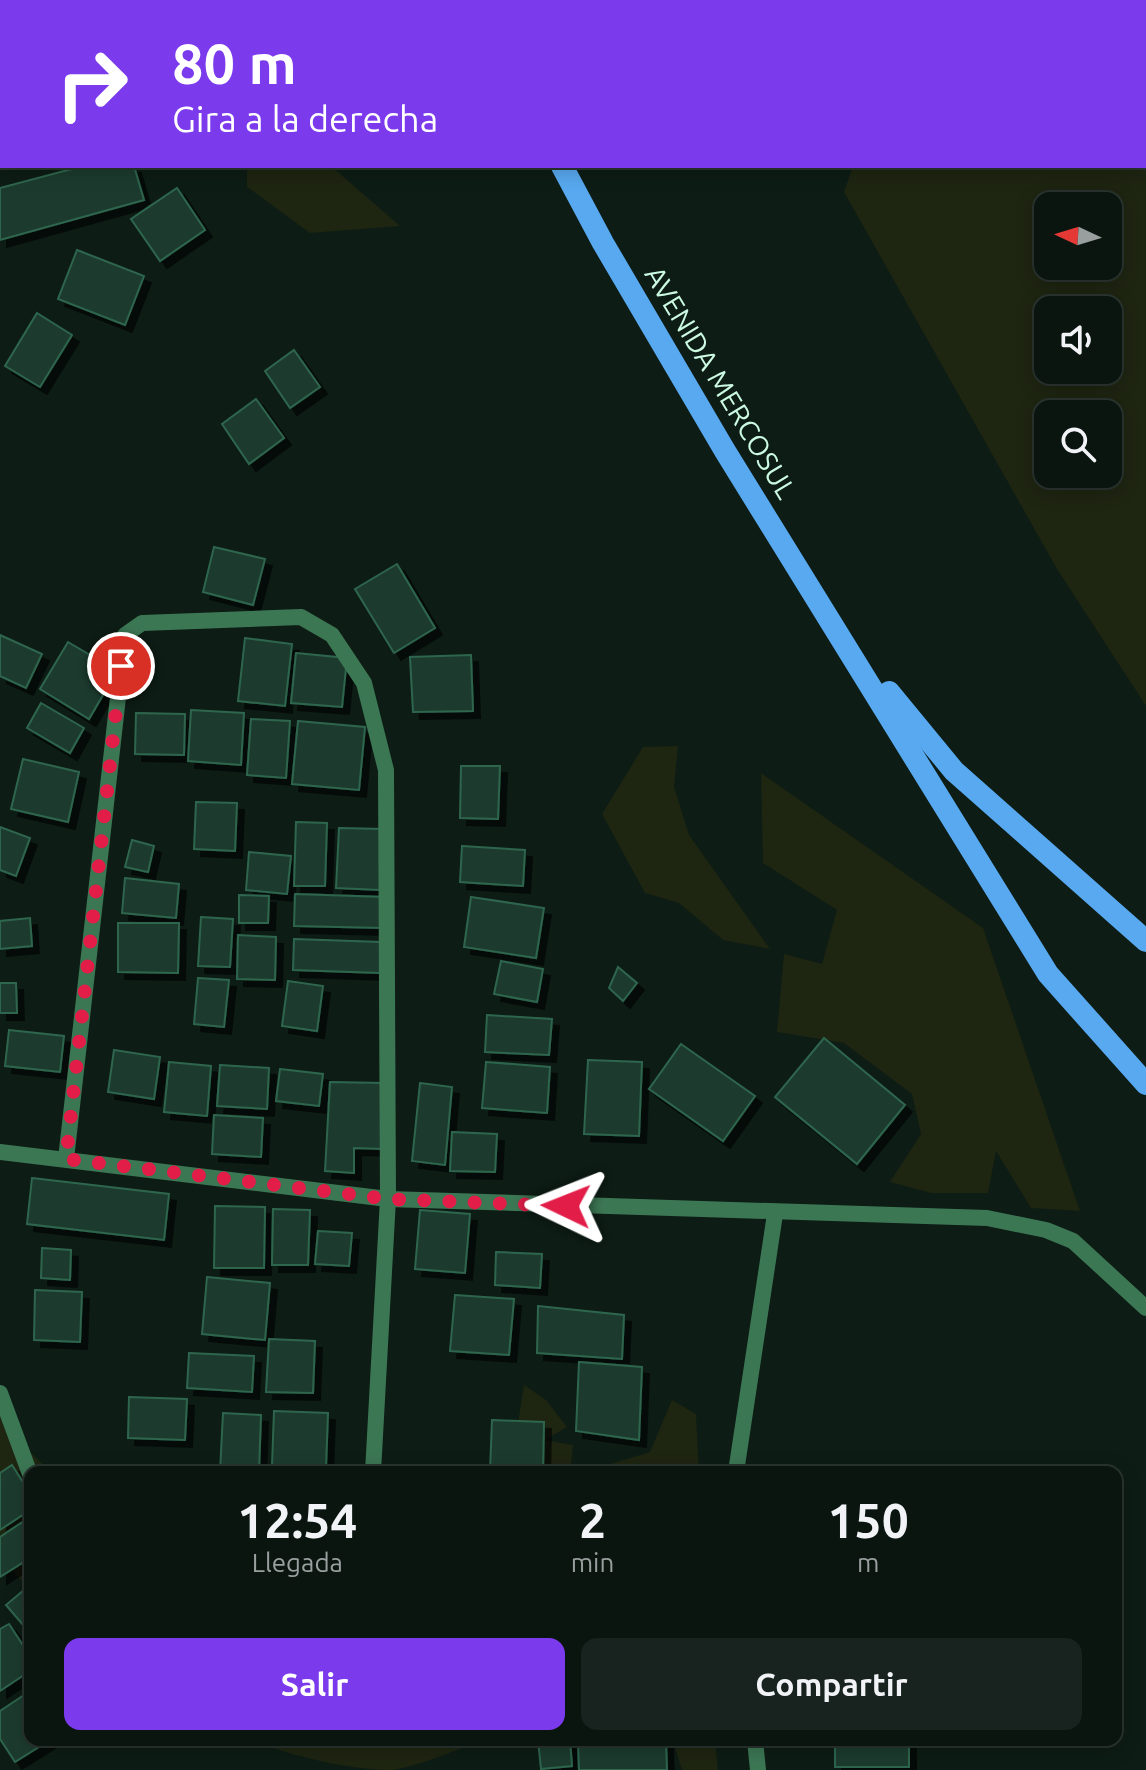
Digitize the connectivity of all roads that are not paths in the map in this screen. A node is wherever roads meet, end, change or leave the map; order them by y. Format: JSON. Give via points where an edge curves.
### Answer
{"nodes":[{"id":1,"x":563,"y":168,"type":"edge"},
{"id":2,"x":836,"y":626,"type":"junction"},
{"id":3,"x":1146,"y":941,"type":"edge"},
{"id":4,"x":1146,"y":1084,"type":"edge"},
{"id":5,"x":0,"y":1152,"type":"edge"},
{"id":6,"x":66,"y":1159,"type":"junction"},
{"id":7,"x":388,"y":1199,"type":"junction"},
{"id":8,"x":775,"y":1214,"type":"junction"},
{"id":9,"x":1146,"y":1308,"type":"edge"},
{"id":10,"x":0,"y":1393,"type":"edge"},
{"id":11,"x":27,"y":1466,"type":"edge"},
{"id":12,"x":373,"y":1466,"type":"edge"},
{"id":13,"x":737,"y":1466,"type":"edge"},
{"id":14,"x":756,"y":1746,"type":"edge"},
{"id":15,"x":758,"y":1770,"type":"edge"}],
"edges":[{"from":1,"to":2,"type":"highway","name":"AVENIDA MERCOSUL","via":[[725,451]]},
{"from":2,"to":3,"type":"highway","via":[[954,771]]},
{"from":2,"to":4,"type":"highway","via":[[1048,974]]},
{"from":5,"to":6,"type":"street"},
{"from":6,"to":7,"type":"street"},
{"from":6,"to":7,"type":"street","via":[[125,635],[142,623],[301,617],[332,635],[364,683],[386,770]]},
{"from":7,"to":8,"type":"street"},
{"from":7,"to":12,"type":"street"},
{"from":8,"to":9,"type":"street","via":[[987,1218],[1046,1230],[1073,1241]]},
{"from":8,"to":13,"type":"street"},
{"from":10,"to":11,"type":"street"},
{"from":14,"to":15,"type":"street"}]}
